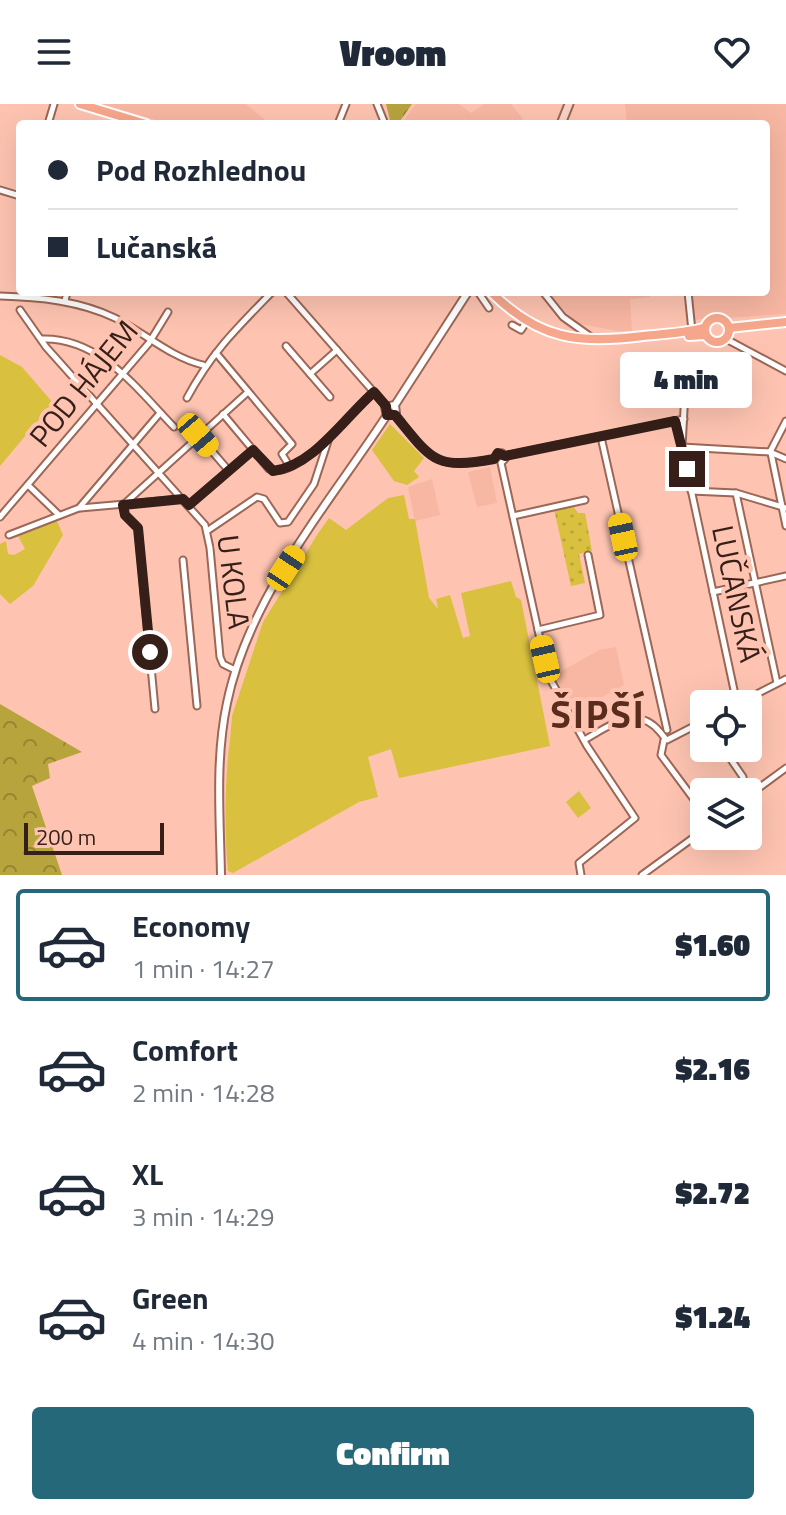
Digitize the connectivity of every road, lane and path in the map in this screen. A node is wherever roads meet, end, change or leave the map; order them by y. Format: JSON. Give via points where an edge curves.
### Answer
{"nodes":[{"id":1,"x":80,"y":104,"type":"edge"},
{"id":2,"x":124,"y":120,"type":"edge"},
{"id":3,"x":20,"y":296,"type":"edge"},
{"id":4,"x":66,"y":296,"type":"edge"},
{"id":5,"x":268,"y":296,"type":"edge"},
{"id":6,"x":290,"y":296,"type":"edge"},
{"id":7,"x":465,"y":296,"type":"edge"},
{"id":8,"x":481,"y":296,"type":"edge"},
{"id":9,"x":496,"y":296,"type":"edge"},
{"id":10,"x":546,"y":296,"type":"edge"},
{"id":11,"x":688,"y":296,"type":"edge"},
{"id":12,"x":65,"y":301,"type":"junction"},
{"id":13,"x":489,"y":308,"type":"dead end"},
{"id":14,"x":20,"y":310,"type":"dead end"},
{"id":15,"x":168,"y":312,"type":"dead end"},
{"id":16,"x":527,"y":321,"type":"junction"},
{"id":17,"x":786,"y":322,"type":"edge"},
{"id":18,"x":512,"y":325,"type":"dead end"},
{"id":19,"x":729,"y":328,"type":"junction"},
{"id":20,"x":692,"y":331,"type":"junction"},
{"id":21,"x":705,"y":332,"type":"junction"},
{"id":22,"x":41,"y":339,"type":"junction"},
{"id":23,"x":628,"y":339,"type":"junction"},
{"id":24,"x":726,"y":339,"type":"junction"},
{"id":25,"x":151,"y":340,"type":"junction"},
{"id":26,"x":592,"y":341,"type":"junction"},
{"id":27,"x":286,"y":346,"type":"dead end"},
{"id":28,"x":337,"y":350,"type":"junction"},
{"id":29,"x":216,"y":353,"type":"junction"},
{"id":30,"x":203,"y":365,"type":"junction"},
{"id":31,"x":786,"y":371,"type":"edge"},
{"id":32,"x":310,"y":374,"type":"junction"},
{"id":33,"x":123,"y":375,"type":"junction"},
{"id":34,"x":685,"y":391,"type":"dead end"},
{"id":35,"x":248,"y":392,"type":"junction"},
{"id":36,"x":374,"y":392,"type":"junction"},
{"id":37,"x":330,"y":397,"type":"dead end"},
{"id":38,"x":187,"y":398,"type":"dead end"},
{"id":39,"x":99,"y":404,"type":"junction"},
{"id":40,"x":395,"y":405,"type":"junction"},
{"id":41,"x":386,"y":406,"type":"junction"},
{"id":42,"x":160,"y":413,"type":"junction"},
{"id":43,"x":223,"y":414,"type":"junction"},
{"id":44,"x":387,"y":415,"type":"junction"},
{"id":45,"x":395,"y":415,"type":"junction"},
{"id":46,"x":684,"y":419,"type":"junction"},
{"id":47,"x":675,"y":421,"type":"junction"},
{"id":48,"x":786,"y":421,"type":"edge"},
{"id":49,"x":174,"y":427,"type":"dead end"},
{"id":50,"x":198,"y":435,"type":"junction"},
{"id":51,"x":601,"y":437,"type":"junction"},
{"id":52,"x":328,"y":440,"type":"junction"},
{"id":53,"x":133,"y":442,"type":"junction"},
{"id":54,"x":682,"y":447,"type":"junction"},
{"id":55,"x":253,"y":450,"type":"junction"},
{"id":56,"x":770,"y":452,"type":"junction"},
{"id":57,"x":505,"y":456,"type":"junction"},
{"id":58,"x":494,"y":459,"type":"junction"},
{"id":59,"x":786,"y":459,"type":"edge"},
{"id":60,"x":501,"y":463,"type":"junction"},
{"id":61,"x":290,"y":467,"type":"junction"},
{"id":62,"x":158,"y":471,"type":"junction"},
{"id":63,"x":229,"y":471,"type":"junction"},
{"id":64,"x":28,"y":485,"type":"junction"},
{"id":65,"x":691,"y":491,"type":"junction"},
{"id":66,"x":736,"y":493,"type":"junction"},
{"id":67,"x":183,"y":499,"type":"junction"},
{"id":68,"x":585,"y":500,"type":"dead end"},
{"id":69,"x":123,"y":505,"type":"junction"},
{"id":70,"x":189,"y":505,"type":"junction"},
{"id":71,"x":784,"y":507,"type":"edge"},
{"id":72,"x":79,"y":508,"type":"junction"},
{"id":73,"x":60,"y":515,"type":"junction"},
{"id":74,"x":513,"y":516,"type":"junction"},
{"id":75,"x":0,"y":517,"type":"edge"},
{"id":76,"x":786,"y":526,"type":"edge"},
{"id":77,"x":207,"y":531,"type":"junction"},
{"id":78,"x":9,"y":535,"type":"dead end"},
{"id":79,"x":588,"y":555,"type":"dead end"},
{"id":80,"x":183,"y":560,"type":"dead end"},
{"id":81,"x":786,"y":576,"type":"edge"},
{"id":82,"x":755,"y":583,"type":"junction"},
{"id":83,"x":713,"y":592,"type":"junction"},
{"id":84,"x":538,"y":630,"type":"junction"},
{"id":85,"x":235,"y":670,"type":"junction"},
{"id":86,"x":786,"y":679,"type":"edge"},
{"id":87,"x":777,"y":683,"type":"junction"},
{"id":88,"x":734,"y":690,"type":"edge"},
{"id":89,"x":762,"y":691,"type":"edge"},
{"id":90,"x":197,"y":706,"type":"dead end"},
{"id":91,"x":155,"y":709,"type":"dead end"},
{"id":92,"x":690,"y":726,"type":"edge"},
{"id":93,"x":666,"y":734,"type":"junction"},
{"id":94,"x":584,"y":740,"type":"junction"},
{"id":95,"x":733,"y":762,"type":"edge"},
{"id":96,"x":786,"y":768,"type":"edge"},
{"id":97,"x":743,"y":777,"type":"dead end"},
{"id":98,"x":762,"y":786,"type":"edge"},
{"id":99,"x":690,"y":794,"type":"edge"},
{"id":100,"x":690,"y":840,"type":"edge"},
{"id":101,"x":221,"y":875,"type":"edge"},
{"id":102,"x":581,"y":875,"type":"edge"},
{"id":103,"x":642,"y":875,"type":"edge"}],
"edges":[{"from":1,"to":2,"type":"main road"},
{"from":3,"to":12,"type":"street"},
{"from":4,"to":12,"type":"street"},
{"from":5,"to":29,"type":"street"},
{"from":6,"to":28,"type":"street"},
{"from":7,"to":40,"type":"street"},
{"from":8,"to":13,"type":"street"},
{"from":9,"to":16,"type":"main road"},
{"from":10,"to":26,"type":"street"},
{"from":11,"to":20,"type":"street"},
{"from":12,"to":25,"type":"street","via":[[103,313]]},
{"from":14,"to":22,"type":"street","name":"U KOLA"},
{"from":15,"to":25,"type":"street","name":"POD HÁJEM"},
{"from":16,"to":18,"type":"street","via":[[521,330]]},
{"from":16,"to":26,"type":"main road","via":[[562,336]]},
{"from":17,"to":19,"type":"main road"},
{"from":19,"to":21,"type":"main road","via":[[715,318]]},
{"from":19,"to":24,"type":"main road"},
{"from":20,"to":21,"type":"main road"},
{"from":20,"to":23,"type":"main road"},
{"from":21,"to":23,"type":"main road"},
{"from":21,"to":24,"type":"main road","via":[[716,343]]},
{"from":22,"to":33,"type":"street","via":[[83,348]]},
{"from":22,"to":39,"type":"street","name":"U KOLA"},
{"from":23,"to":26,"type":"main road"},
{"from":24,"to":31,"type":"street"},
{"from":25,"to":30,"type":"street"},
{"from":25,"to":33,"type":"street","name":"POD HÁJEM"},
{"from":27,"to":32,"type":"street"},
{"from":28,"to":32,"type":"street"},
{"from":28,"to":36,"type":"street"},
{"from":29,"to":30,"type":"street"},
{"from":29,"to":35,"type":"street"},
{"from":30,"to":38,"type":"street"},
{"from":32,"to":37,"type":"street"},
{"from":33,"to":39,"type":"street","name":"POD HÁJEM"},
{"from":33,"to":42,"type":"street"},
{"from":34,"to":46,"type":"street","name":"LUČANSKÁ"},
{"from":35,"to":43,"type":"street"},
{"from":35,"to":61,"type":"street","via":[[292,444],[282,454]]},
{"from":36,"to":41,"type":"street"},
{"from":36,"to":52,"type":"street"},
{"from":39,"to":53,"type":"street","name":"U KOLA"},
{"from":39,"to":64,"type":"street","name":"POD HÁJEM"},
{"from":40,"to":41,"type":"street"},
{"from":40,"to":45,"type":"street"},
{"from":41,"to":44,"type":"street"},
{"from":42,"to":49,"type":"street"},
{"from":42,"to":53,"type":"street"},
{"from":43,"to":50,"type":"street"},
{"from":43,"to":55,"type":"street"},
{"from":44,"to":45,"type":"street"},
{"from":44,"to":85,"type":"street","via":[[257,616]]},
{"from":45,"to":58,"type":"street","via":[[439,460],[462,466]]},
{"from":46,"to":47,"type":"street"},
{"from":46,"to":54,"type":"street","name":"LUČANSKÁ"},
{"from":47,"to":51,"type":"street"},
{"from":47,"to":54,"type":"street","name":"LUČANSKÁ"},
{"from":48,"to":56,"type":"street"},
{"from":50,"to":62,"type":"street"},
{"from":50,"to":63,"type":"street"},
{"from":51,"to":57,"type":"street"},
{"from":51,"to":93,"type":"street"},
{"from":52,"to":61,"type":"street"},
{"from":52,"to":77,"type":"street","via":[[314,484],[286,523],[280,523],[257,497]]},
{"from":53,"to":62,"type":"street","name":"U KOLA"},
{"from":53,"to":72,"type":"street"},
{"from":54,"to":56,"type":"street"},
{"from":54,"to":65,"type":"street","name":"LUČANSKÁ"},
{"from":55,"to":61,"type":"street","via":[[273,471]]},
{"from":55,"to":63,"type":"street"},
{"from":56,"to":59,"type":"street"},
{"from":56,"to":71,"type":"street"},
{"from":57,"to":58,"type":"street","via":[[498,453]]},
{"from":57,"to":60,"type":"street"},
{"from":58,"to":60,"type":"street"},
{"from":60,"to":74,"type":"street"},
{"from":62,"to":67,"type":"street","name":"U KOLA"},
{"from":62,"to":69,"type":"street"},
{"from":63,"to":70,"type":"street"},
{"from":64,"to":73,"type":"street"},
{"from":64,"to":75,"type":"street","name":"POD HÁJEM"},
{"from":65,"to":66,"type":"street"},
{"from":65,"to":83,"type":"street","name":"LUČANSKÁ"},
{"from":66,"to":71,"type":"street"},
{"from":66,"to":82,"type":"street"},
{"from":67,"to":69,"type":"street"},
{"from":67,"to":70,"type":"street","name":"U KOLA"},
{"from":68,"to":74,"type":"street"},
{"from":69,"to":72,"type":"street"},
{"from":69,"to":91,"type":"street","via":[[138,528]]},
{"from":70,"to":77,"type":"street","name":"U KOLA"},
{"from":71,"to":76,"type":"street"},
{"from":72,"to":73,"type":"street"},
{"from":73,"to":78,"type":"street"},
{"from":74,"to":84,"type":"street"},
{"from":77,"to":85,"type":"street","name":"U KOLA","via":[[220,657]]},
{"from":79,"to":84,"type":"street","via":[[600,615]]},
{"from":80,"to":90,"type":"street"},
{"from":81,"to":82,"type":"street"},
{"from":82,"to":83,"type":"street"},
{"from":82,"to":87,"type":"street"},
{"from":83,"to":88,"type":"street","name":"LUČANSKÁ"},
{"from":84,"to":94,"type":"street","via":[[548,675]]},
{"from":85,"to":101,"type":"street","via":[[220,755]]},
{"from":86,"to":87,"type":"street"},
{"from":87,"to":89,"type":"street"},
{"from":92,"to":93,"type":"street"},
{"from":93,"to":94,"type":"street","via":[[629,717]]},
{"from":93,"to":99,"type":"street","via":[[661,755]]},
{"from":94,"to":102,"type":"street","via":[[635,818],[579,863]]},
{"from":95,"to":97,"type":"street"},
{"from":96,"to":98,"type":"street"},
{"from":100,"to":103,"type":"street"}]}
